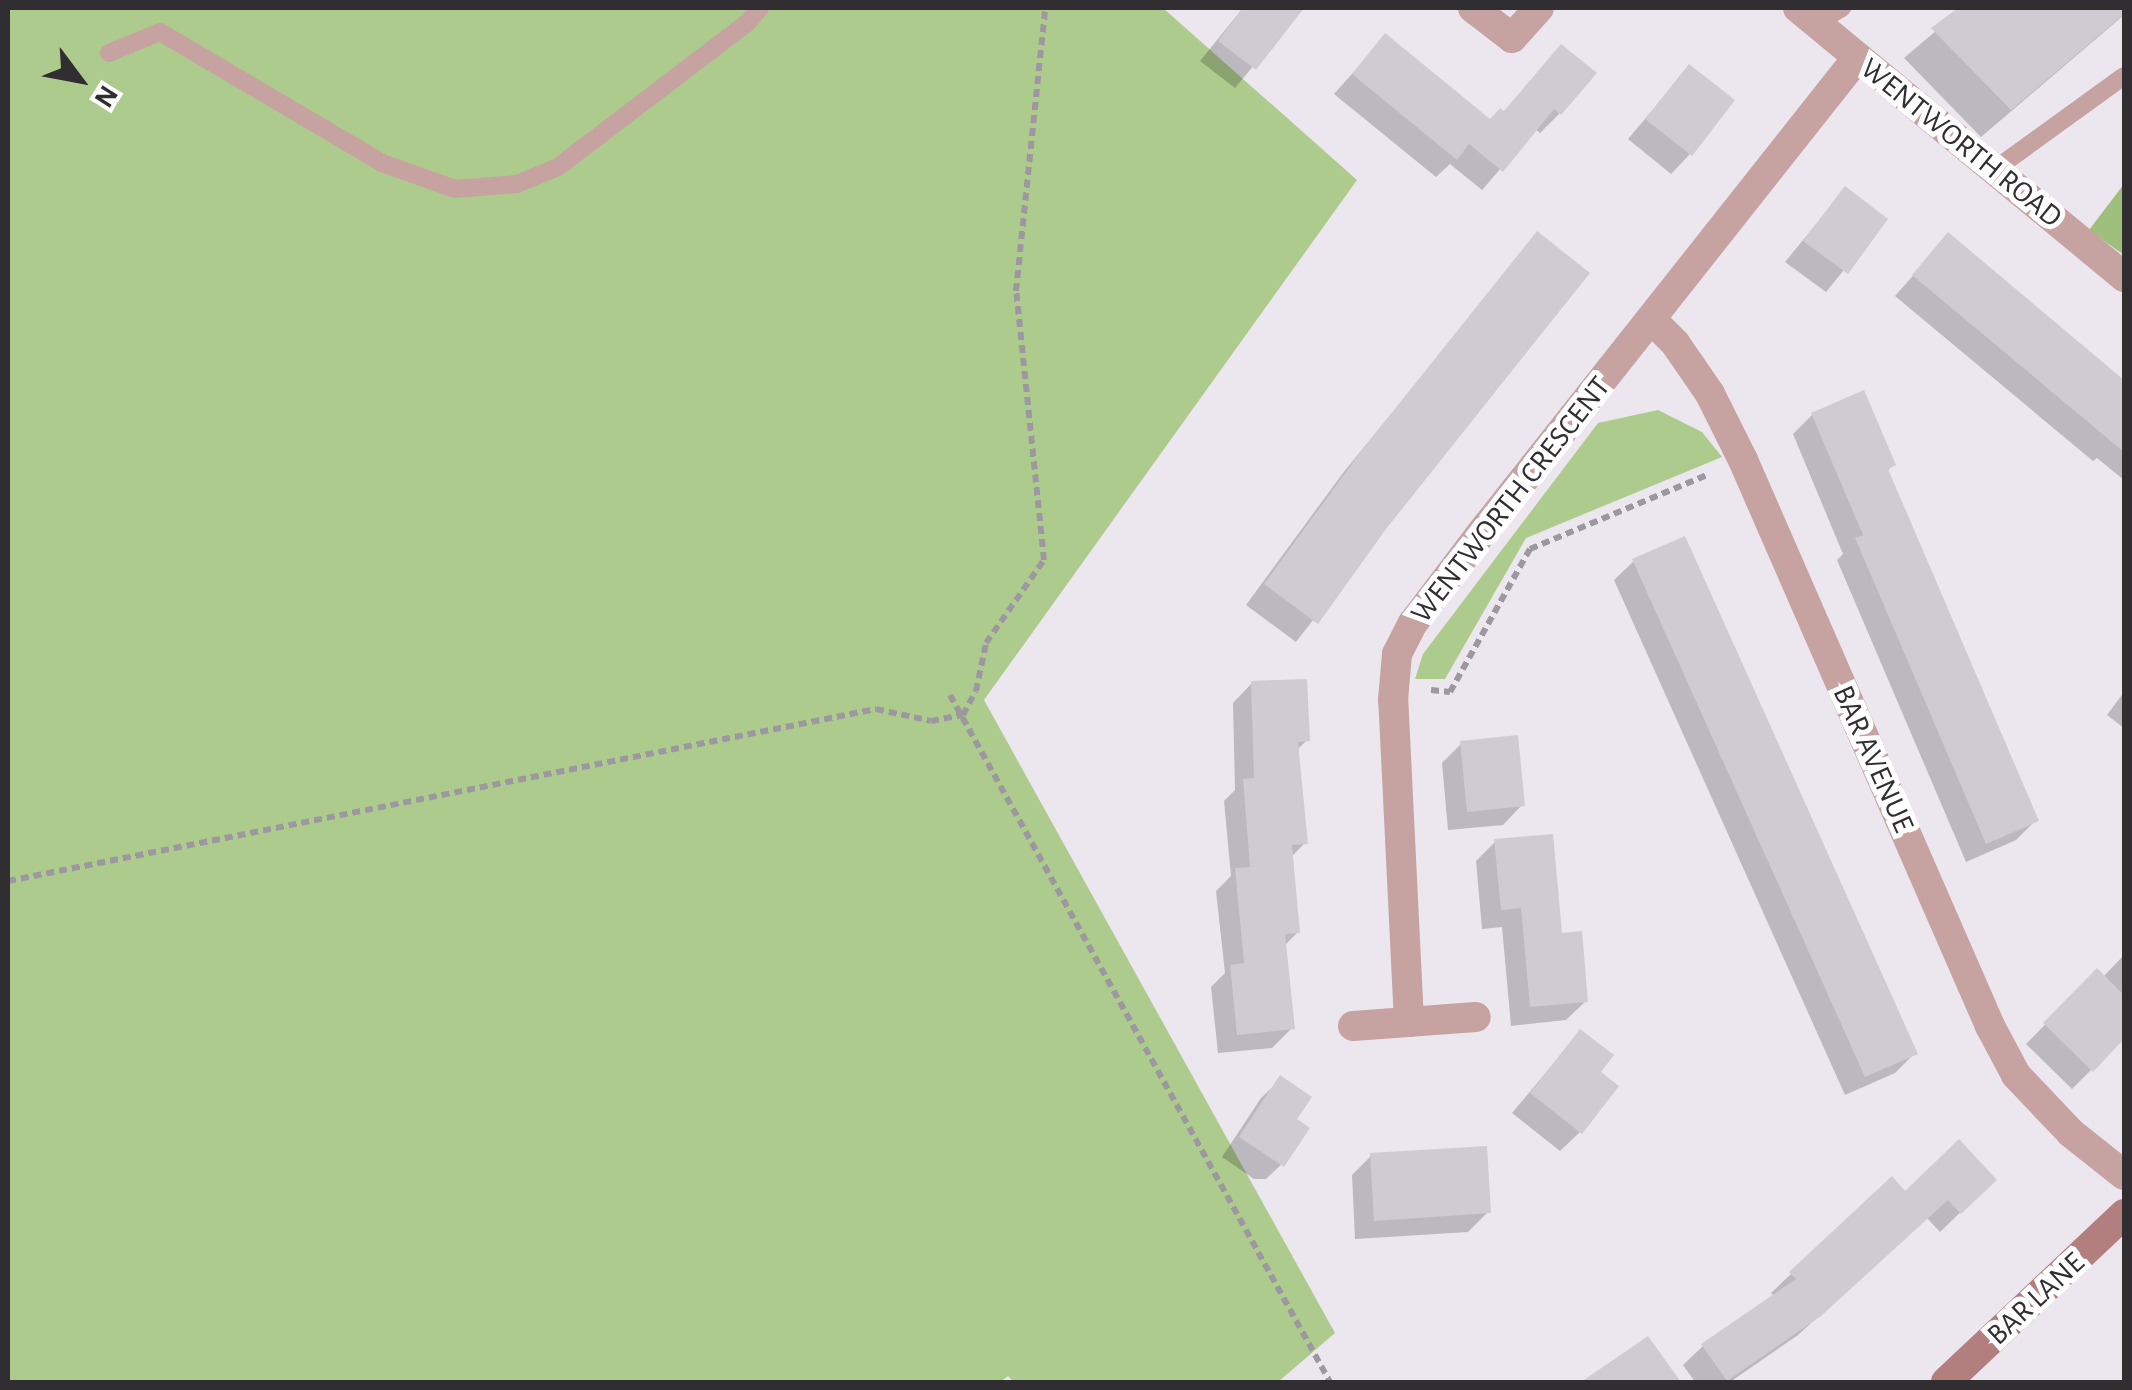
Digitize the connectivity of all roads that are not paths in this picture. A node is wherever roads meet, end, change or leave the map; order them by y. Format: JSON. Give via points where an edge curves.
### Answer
{"nodes":[{"id":1,"x":760,"y":8,"type":"edge"},
{"id":2,"x":1473,"y":8,"type":"edge"},
{"id":3,"x":1539,"y":8,"type":"edge"},
{"id":4,"x":1819,"y":13,"type":"edge"},
{"id":5,"x":109,"y":52,"type":"dead end"},
{"id":6,"x":1857,"y":58,"type":"junction"},
{"id":7,"x":2124,"y":76,"type":"edge"},
{"id":8,"x":1994,"y":170,"type":"junction"},
{"id":9,"x":2124,"y":277,"type":"edge"},
{"id":10,"x":1652,"y":320,"type":"junction"},
{"id":11,"x":1476,"y":1017,"type":"dead end"},
{"id":12,"x":1408,"y":1022,"type":"junction"},
{"id":13,"x":1353,"y":1026,"type":"dead end"},
{"id":14,"x":2124,"y":1175,"type":"edge"},
{"id":15,"x":2124,"y":1214,"type":"edge"},
{"id":16,"x":1946,"y":1382,"type":"edge"}],
"edges":[{"from":1,"to":5,"type":"lane","via":[[558,167],[517,184],[455,190],[382,162],[160,32]]},
{"from":2,"to":3,"type":"street","via":[[1512,38]]},
{"from":4,"to":6,"type":"street","name":"WENTWORTH ROAD"},
{"from":6,"to":8,"type":"street","name":"WENTWORTH ROAD"},
{"from":6,"to":10,"type":"street","name":"WENTWORTH CRESCENT"},
{"from":7,"to":8,"type":"lane"},
{"from":8,"to":9,"type":"street","name":"WENTWORTH ROAD"},
{"from":10,"to":12,"type":"street","name":"WENTWORTH CRESCENT","via":[[1413,622],[1397,654]]},
{"from":10,"to":14,"type":"street","name":"BAR AVENUE","via":[[1710,394],[1743,460],[2016,1075],[2071,1133]]},
{"from":11,"to":12,"type":"street"},
{"from":12,"to":13,"type":"street"},
{"from":15,"to":16,"type":"main road","name":"BAR LANE"}]}
